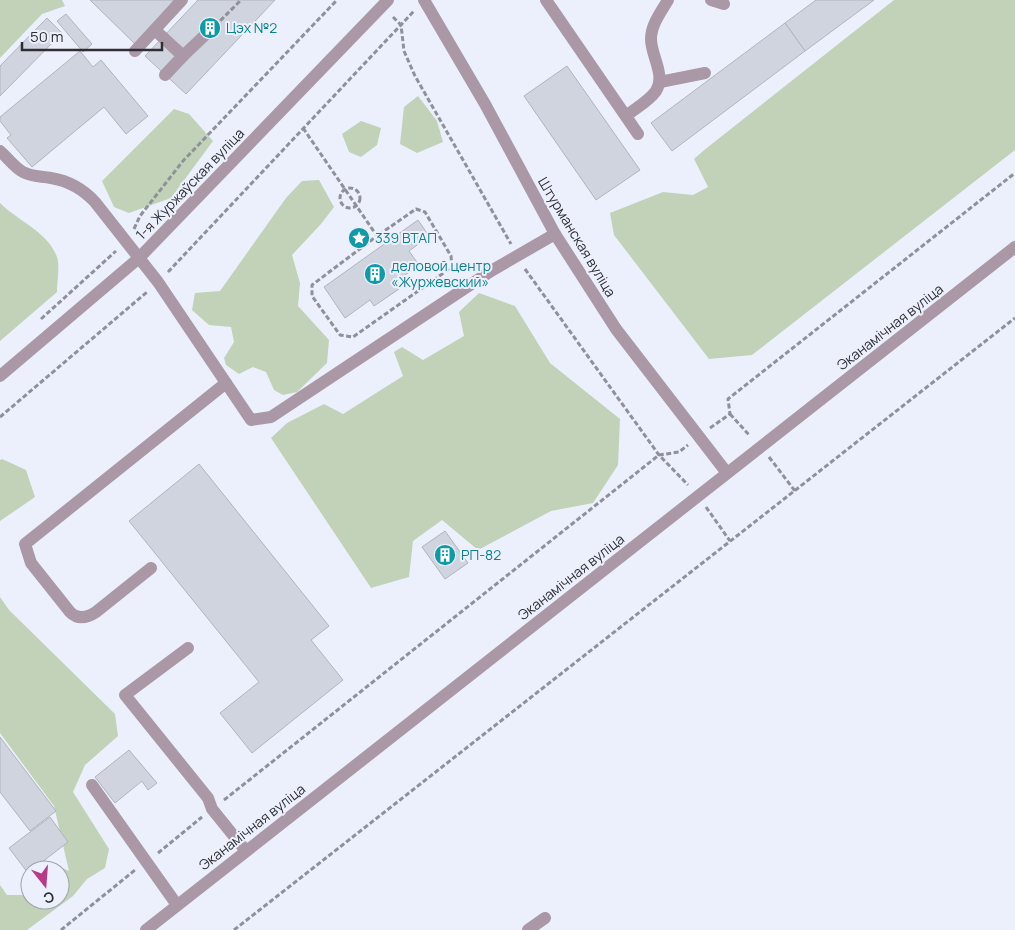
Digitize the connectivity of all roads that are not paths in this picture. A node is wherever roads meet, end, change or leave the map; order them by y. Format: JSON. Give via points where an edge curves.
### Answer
{"nodes":[{"id":1,"x":182,"y":0,"type":"edge"},
{"id":2,"x":388,"y":0,"type":"edge"},
{"id":3,"x":424,"y":0,"type":"edge"},
{"id":4,"x":546,"y":0,"type":"edge"},
{"id":5,"x":668,"y":0,"type":"edge"},
{"id":6,"x":155,"y":30,"type":"junction"},
{"id":7,"x":204,"y":36,"type":"road end"},
{"id":8,"x":135,"y":51,"type":"dead end"},
{"id":9,"x":183,"y":56,"type":"junction"},
{"id":10,"x":705,"y":73,"type":"dead end"},
{"id":11,"x":165,"y":75,"type":"dead end"},
{"id":12,"x":660,"y":82,"type":"junction"},
{"id":13,"x":626,"y":116,"type":"junction"},
{"id":14,"x":638,"y":134,"type":"dead end"},
{"id":15,"x":0,"y":150,"type":"edge"},
{"id":16,"x":555,"y":234,"type":"junction"},
{"id":17,"x":1015,"y":248,"type":"edge"},
{"id":18,"x":139,"y":258,"type":"junction"},
{"id":19,"x":0,"y":376,"type":"edge"},
{"id":20,"x":226,"y":382,"type":"junction"},
{"id":21,"x":727,"y":474,"type":"junction"},
{"id":22,"x":151,"y":568,"type":"dead end"},
{"id":23,"x":188,"y":648,"type":"dead end"},
{"id":24,"x":92,"y":785,"type":"dead end"},
{"id":25,"x":246,"y":851,"type":"junction"},
{"id":26,"x":177,"y":905,"type":"junction"},
{"id":27,"x":545,"y":918,"type":"dead end"},
{"id":28,"x":146,"y":930,"type":"edge"},
{"id":29,"x":528,"y":930,"type":"edge"}],
"edges":[{"from":1,"to":6,"type":"street"},
{"from":2,"to":18,"type":"street","name":"1-я Журжаўская вуліца"},
{"from":3,"to":16,"type":"street","name":"Штурманская вуліца"},
{"from":4,"to":13,"type":"street"},
{"from":5,"to":12,"type":"street","via":[[652,32],[651,41]]},
{"from":6,"to":8,"type":"street"},
{"from":6,"to":9,"type":"street"},
{"from":7,"to":9,"type":"street"},
{"from":9,"to":11,"type":"street"},
{"from":10,"to":12,"type":"street"},
{"from":12,"to":13,"type":"street","via":[[651,97]]},
{"from":13,"to":14,"type":"street"},
{"from":15,"to":18,"type":"street","via":[[21,171],[69,183],[84,191]]},
{"from":16,"to":20,"type":"street","via":[[491,271],[270,417],[251,420]]},
{"from":16,"to":21,"type":"street","name":"Штурманская вуліца","via":[[616,329]]},
{"from":17,"to":21,"type":"street","name":"Эканамічная вуліца"},
{"from":18,"to":19,"type":"street","name":"1-я Журжаўская вуліца"},
{"from":18,"to":20,"type":"street"},
{"from":20,"to":22,"type":"street","via":[[25,544],[31,563],[77,617],[96,612]]},
{"from":21,"to":25,"type":"street","name":"Эканамічная вуліца"},
{"from":23,"to":25,"type":"street","via":[[125,696],[208,798],[212,809]]},
{"from":24,"to":26,"type":"street"},
{"from":25,"to":26,"type":"street","name":"Эканамічная вуліца"},
{"from":26,"to":28,"type":"street","name":"Эканамічная вуліца"},
{"from":27,"to":29,"type":"street"}]}
